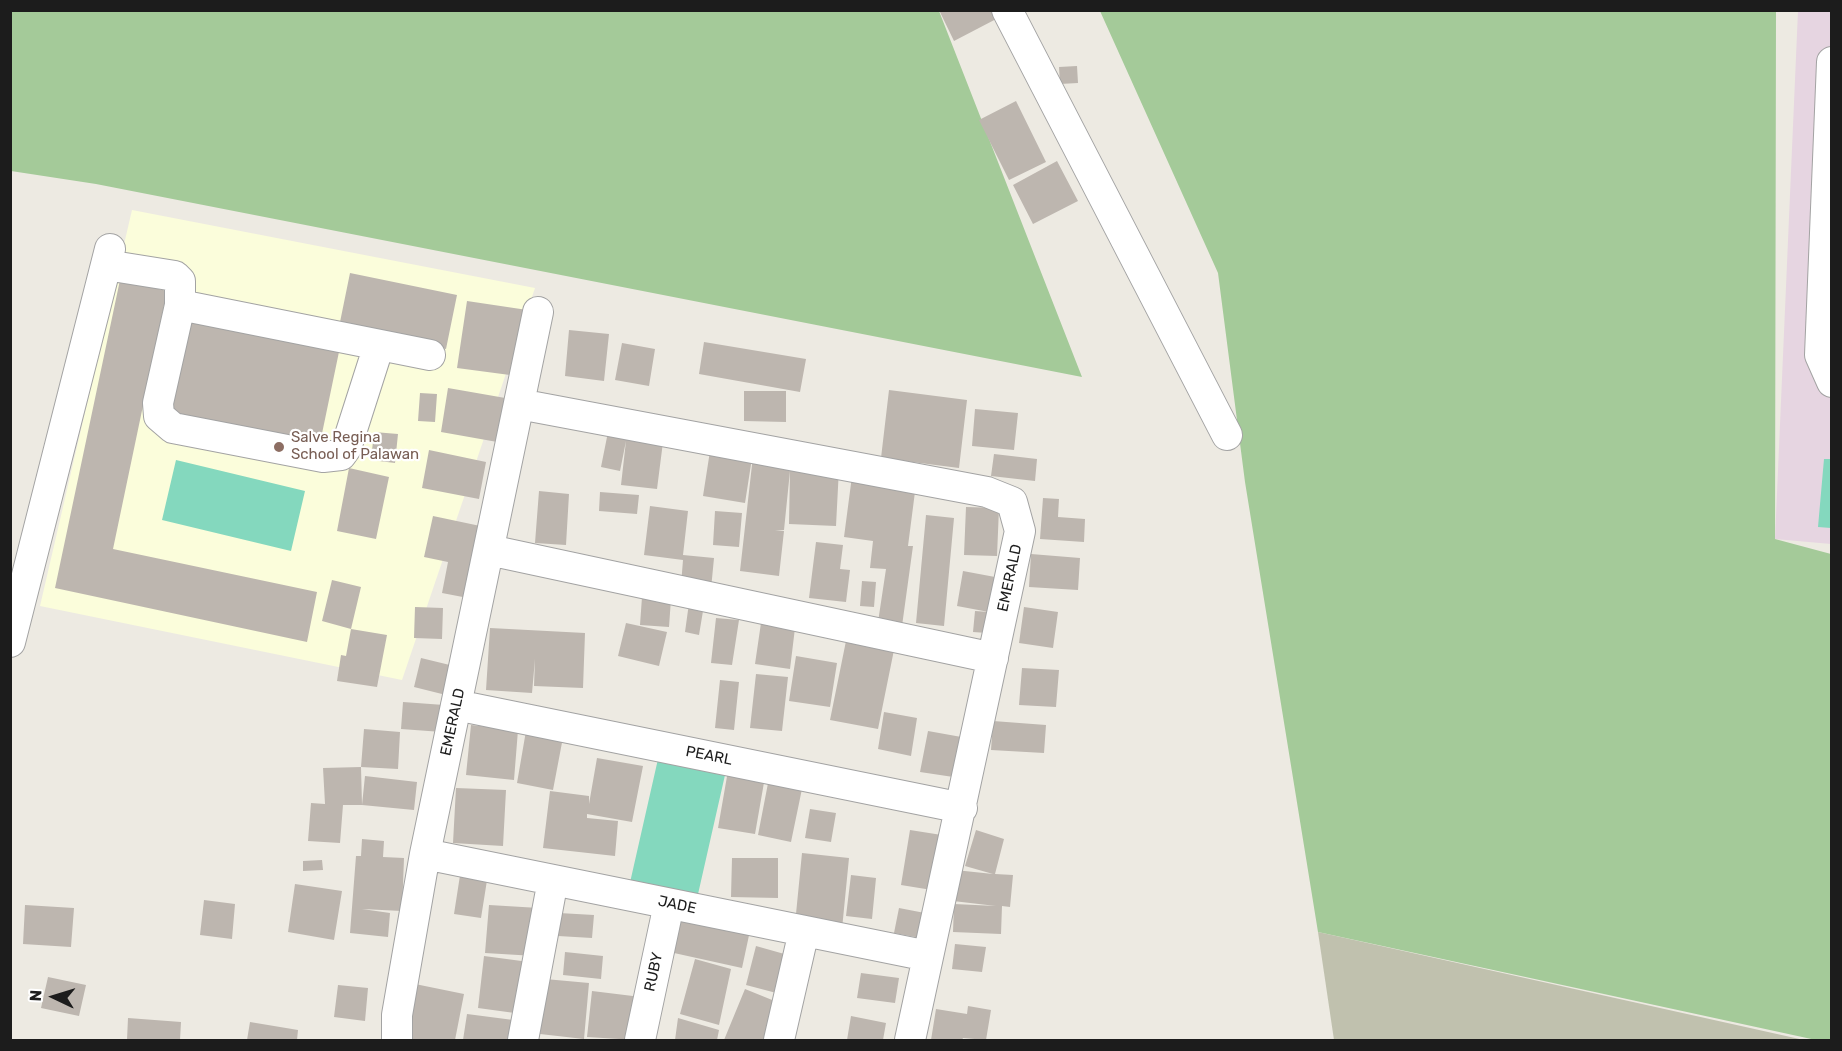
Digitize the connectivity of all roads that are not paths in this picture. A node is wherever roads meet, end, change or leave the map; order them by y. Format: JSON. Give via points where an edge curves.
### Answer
{"nodes":[{"id":1,"x":1007,"y":10,"type":"edge"},
{"id":2,"x":1832,"y":62,"type":"edge"},
{"id":3,"x":1830,"y":136,"type":"edge"},
{"id":4,"x":180,"y":305,"type":"junction"},
{"id":5,"x":538,"y":312,"type":"dead end"},
{"id":6,"x":379,"y":345,"type":"junction"},
{"id":7,"x":430,"y":355,"type":"dead end"},
{"id":8,"x":1832,"y":382,"type":"edge"},
{"id":9,"x":519,"y":405,"type":"junction"},
{"id":10,"x":1227,"y":435,"type":"dead end"},
{"id":11,"x":489,"y":550,"type":"junction"},
{"id":12,"x":10,"y":642,"type":"edge"},
{"id":13,"x":993,"y":658,"type":"junction"},
{"id":14,"x":456,"y":705,"type":"junction"},
{"id":15,"x":962,"y":808,"type":"junction"},
{"id":16,"x":425,"y":854,"type":"junction"},
{"id":17,"x":553,"y":880,"type":"junction"},
{"id":18,"x":669,"y":903,"type":"junction"},
{"id":19,"x":804,"y":931,"type":"junction"},
{"id":20,"x":928,"y":956,"type":"junction"},
{"id":21,"x":397,"y":1041,"type":"edge"},
{"id":22,"x":523,"y":1041,"type":"edge"},
{"id":23,"x":640,"y":1041,"type":"edge"},
{"id":24,"x":779,"y":1041,"type":"edge"},
{"id":25,"x":910,"y":1041,"type":"edge"}],
"edges":[{"from":1,"to":10,"type":"street"},
{"from":2,"to":3,"type":"street"},
{"from":3,"to":8,"type":"street","via":[[1820,355]]},
{"from":4,"to":6,"type":"street"},
{"from":4,"to":6,"type":"street","via":[[158,404],[159,416],[173,428],[323,458],[341,455]]},
{"from":4,"to":12,"type":"street","via":[[180,281],[175,276],[108,257]]},
{"from":5,"to":9,"type":"street","name":"EMERALD"},
{"from":6,"to":7,"type":"street"},
{"from":9,"to":11,"type":"street","name":"EMERALD"},
{"from":9,"to":13,"type":"street","name":"EMERALD","via":[[1005,497],[1016,509],[1020,531]]},
{"from":11,"to":13,"type":"street"},
{"from":11,"to":14,"type":"street","name":"EMERALD"},
{"from":13,"to":15,"type":"street","name":"EMERALD"},
{"from":14,"to":15,"type":"street","name":"PEARL"},
{"from":14,"to":16,"type":"street","name":"EMERALD"},
{"from":15,"to":20,"type":"street","name":"EMERALD"},
{"from":16,"to":17,"type":"street","name":"JADE"},
{"from":16,"to":21,"type":"street","name":"EMERALD","via":[[397,1016]]},
{"from":17,"to":18,"type":"street","name":"JADE"},
{"from":17,"to":22,"type":"street"},
{"from":18,"to":19,"type":"street","name":"JADE"},
{"from":18,"to":23,"type":"street","name":"RUBY"},
{"from":19,"to":20,"type":"street","name":"JADE"},
{"from":19,"to":24,"type":"street"},
{"from":20,"to":25,"type":"street","name":"EMERALD"}]}
